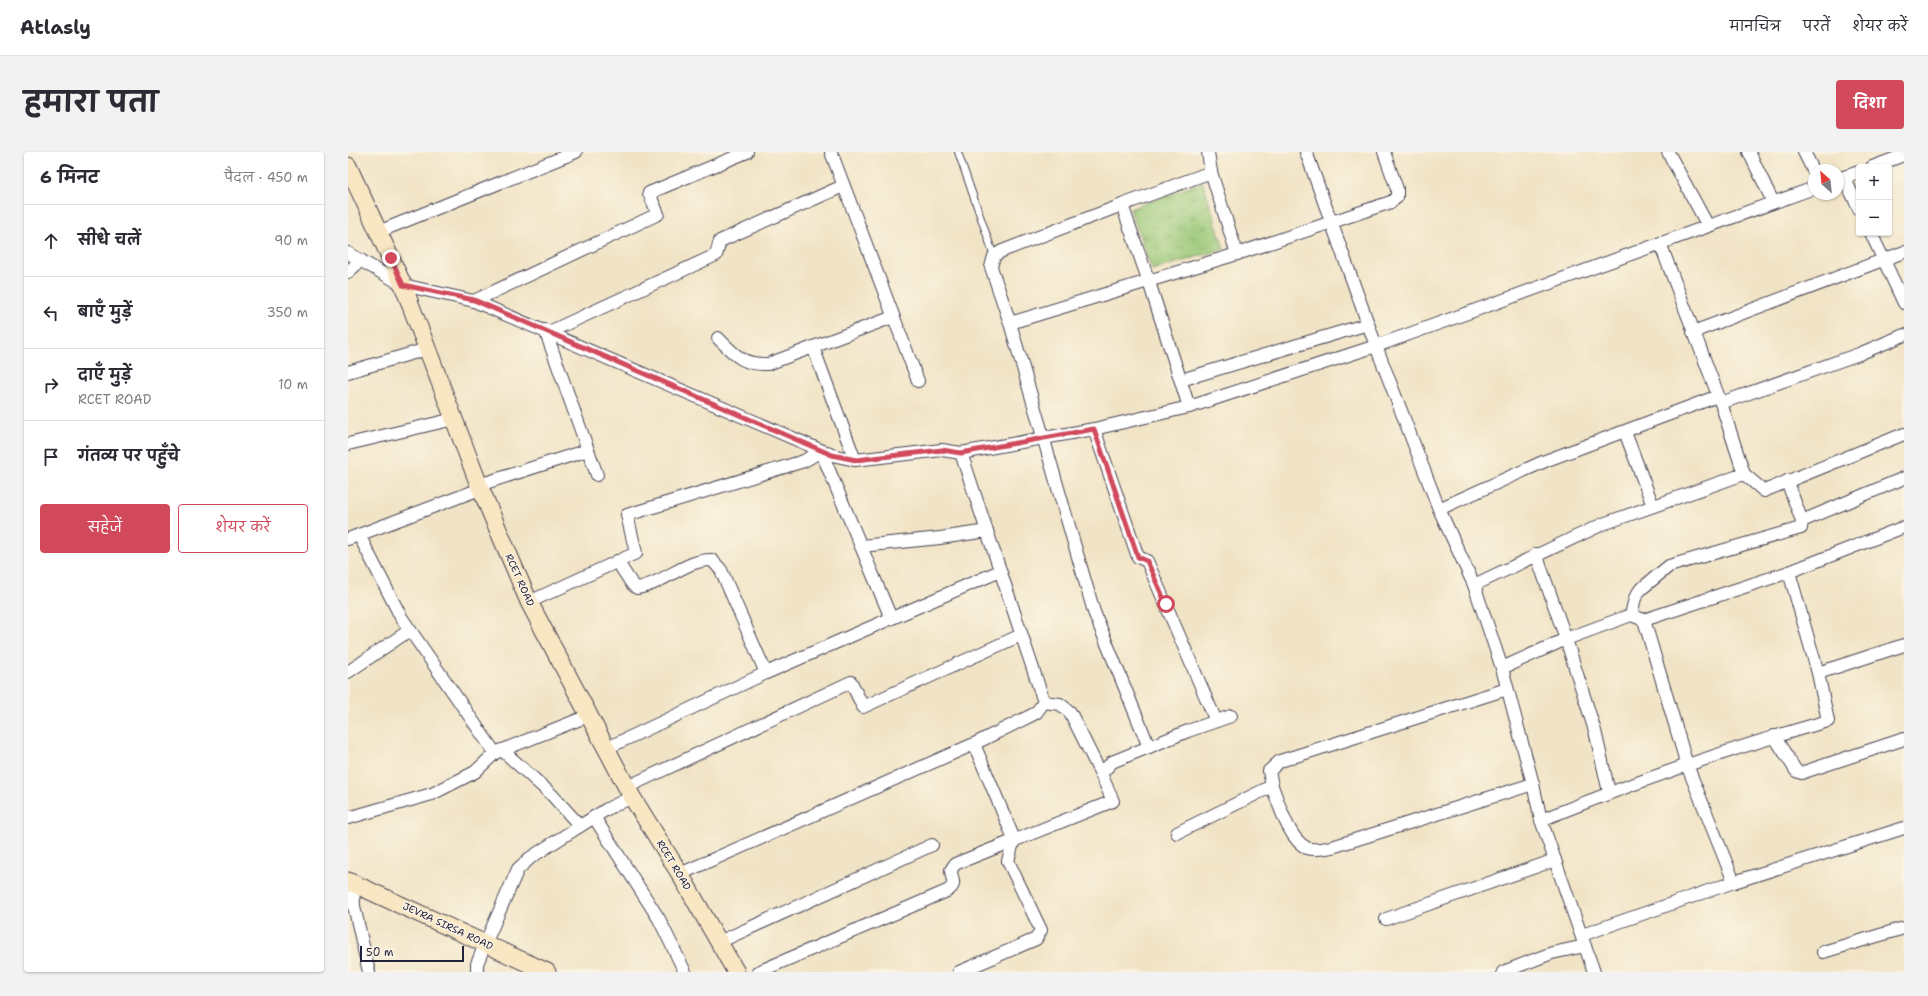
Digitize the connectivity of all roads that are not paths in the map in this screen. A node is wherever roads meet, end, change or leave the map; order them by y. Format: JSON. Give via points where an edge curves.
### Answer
{"nodes":[{"id":1,"x":576,"y":152,"type":"edge"},
{"id":2,"x":748,"y":152,"type":"edge"},
{"id":3,"x":831,"y":152,"type":"edge"},
{"id":4,"x":958,"y":152,"type":"edge"},
{"id":5,"x":1208,"y":152,"type":"edge"},
{"id":6,"x":1306,"y":152,"type":"edge"},
{"id":7,"x":1384,"y":152,"type":"edge"},
{"id":8,"x":1668,"y":152,"type":"edge"},
{"id":9,"x":1749,"y":152,"type":"edge"},
{"id":10,"x":1804,"y":152,"type":"edge"},
{"id":11,"x":1904,"y":155,"type":"edge"},
{"id":12,"x":1889,"y":156,"type":"edge"},
{"id":13,"x":1810,"y":164,"type":"edge"},
{"id":14,"x":1877,"y":164,"type":"edge"},
{"id":15,"x":348,"y":166,"type":"edge"},
{"id":16,"x":1211,"y":172,"type":"junction"},
{"id":17,"x":1856,"y":173,"type":"edge"},
{"id":18,"x":1844,"y":177,"type":"edge"},
{"id":19,"x":1844,"y":183,"type":"edge"},
{"id":20,"x":843,"y":186,"type":"junction"},
{"id":21,"x":1808,"y":190,"type":"edge"},
{"id":22,"x":1773,"y":202,"type":"junction"},
{"id":23,"x":1856,"y":204,"type":"edge"},
{"id":24,"x":1122,"y":205,"type":"junction"},
{"id":25,"x":1332,"y":223,"type":"junction"},
{"id":26,"x":1708,"y":226,"type":"junction"},
{"id":27,"x":378,"y":232,"type":"junction"},
{"id":28,"x":1872,"y":236,"type":"edge"},
{"id":29,"x":1660,"y":243,"type":"junction"},
{"id":30,"x":1904,"y":252,"type":"edge"},
{"id":31,"x":348,"y":253,"type":"edge"},
{"id":32,"x":1237,"y":254,"type":"junction"},
{"id":33,"x":994,"y":256,"type":"junction"},
{"id":34,"x":1883,"y":259,"type":"junction"},
{"id":35,"x":361,"y":260,"type":"junction"},
{"id":36,"x":348,"y":272,"type":"edge"},
{"id":37,"x":1149,"y":282,"type":"junction"},
{"id":38,"x":403,"y":285,"type":"junction"},
{"id":39,"x":474,"y":300,"type":"junction"},
{"id":40,"x":1904,"y":303,"type":"edge"},
{"id":41,"x":893,"y":317,"type":"junction"},
{"id":42,"x":1010,"y":323,"type":"junction"},
{"id":43,"x":1368,"y":324,"type":"junction"},
{"id":44,"x":547,"y":331,"type":"junction"},
{"id":45,"x":1693,"y":332,"type":"junction"},
{"id":46,"x":1904,"y":335,"type":"edge"},
{"id":47,"x":718,"y":338,"type":"dead end"},
{"id":48,"x":1376,"y":346,"type":"junction"},
{"id":49,"x":813,"y":347,"type":"junction"},
{"id":50,"x":427,"y":349,"type":"junction"},
{"id":51,"x":348,"y":372,"type":"edge"},
{"id":52,"x":1181,"y":380,"type":"junction"},
{"id":53,"x":918,"y":381,"type":"dead end"},
{"id":54,"x":1720,"y":400,"type":"junction"},
{"id":55,"x":1189,"y":407,"type":"junction"},
{"id":56,"x":454,"y":419,"type":"junction"},
{"id":57,"x":1094,"y":429,"type":"junction"},
{"id":58,"x":1625,"y":432,"type":"junction"},
{"id":59,"x":1904,"y":434,"type":"edge"},
{"id":60,"x":1045,"y":437,"type":"junction"},
{"id":61,"x":348,"y":444,"type":"edge"},
{"id":62,"x":588,"y":450,"type":"junction"},
{"id":63,"x":821,"y":451,"type":"junction"},
{"id":64,"x":961,"y":453,"type":"junction"},
{"id":65,"x":856,"y":460,"type":"junction"},
{"id":66,"x":1744,"y":474,"type":"junction"},
{"id":67,"x":597,"y":475,"type":"dead end"},
{"id":68,"x":1904,"y":478,"type":"edge"},
{"id":69,"x":1787,"y":482,"type":"junction"},
{"id":70,"x":480,"y":487,"type":"junction"},
{"id":71,"x":1653,"y":506,"type":"junction"},
{"id":72,"x":1439,"y":509,"type":"junction"},
{"id":73,"x":1802,"y":521,"type":"junction"},
{"id":74,"x":1904,"y":527,"type":"edge"},
{"id":75,"x":986,"y":531,"type":"junction"},
{"id":76,"x":353,"y":537,"type":"edge"},
{"id":77,"x":861,"y":546,"type":"junction"},
{"id":78,"x":1536,"y":554,"type":"junction"},
{"id":79,"x":617,"y":561,"type":"junction"},
{"id":80,"x":1000,"y":571,"type":"junction"},
{"id":81,"x":1789,"y":572,"type":"junction"},
{"id":82,"x":1474,"y":585,"type":"junction"},
{"id":83,"x":528,"y":602,"type":"junction"},
{"id":84,"x":1631,"y":615,"type":"junction"},
{"id":85,"x":891,"y":618,"type":"junction"},
{"id":86,"x":1644,"y":620,"type":"junction"},
{"id":87,"x":410,"y":630,"type":"junction"},
{"id":88,"x":1021,"y":635,"type":"junction"},
{"id":89,"x":1566,"y":639,"type":"junction"},
{"id":90,"x":1904,"y":645,"type":"edge"},
{"id":91,"x":1502,"y":668,"type":"junction"},
{"id":92,"x":348,"y":672,"type":"edge"},
{"id":93,"x":766,"y":673,"type":"junction"},
{"id":94,"x":1818,"y":673,"type":"junction"},
{"id":95,"x":1507,"y":689,"type":"junction"},
{"id":96,"x":1044,"y":702,"type":"junction"},
{"id":97,"x":588,"y":716,"type":"junction"},
{"id":98,"x":1231,"y":716,"type":"dead end"},
{"id":99,"x":1216,"y":721,"type":"junction"},
{"id":100,"x":1774,"y":736,"type":"junction"},
{"id":101,"x":1904,"y":739,"type":"edge"},
{"id":102,"x":974,"y":744,"type":"junction"},
{"id":103,"x":1149,"y":747,"type":"junction"},
{"id":104,"x":605,"y":749,"type":"junction"},
{"id":105,"x":498,"y":752,"type":"junction"},
{"id":106,"x":1688,"y":765,"type":"junction"},
{"id":107,"x":1101,"y":774,"type":"junction"},
{"id":108,"x":1533,"y":784,"type":"junction"},
{"id":109,"x":1272,"y":786,"type":"junction"},
{"id":110,"x":629,"y":792,"type":"junction"},
{"id":111,"x":1609,"y":792,"type":"junction"},
{"id":112,"x":594,"y":817,"type":"junction"},
{"id":113,"x":348,"y":818,"type":"edge"},
{"id":114,"x":1541,"y":820,"type":"junction"},
{"id":115,"x":580,"y":826,"type":"junction"},
{"id":116,"x":1904,"y":828,"type":"edge"},
{"id":117,"x":1177,"y":833,"type":"dead end"},
{"id":118,"x":1014,"y":839,"type":"junction"},
{"id":119,"x":932,"y":845,"type":"dead end"},
{"id":120,"x":1555,"y":860,"type":"junction"},
{"id":121,"x":680,"y":874,"type":"junction"},
{"id":122,"x":351,"y":882,"type":"edge"},
{"id":123,"x":1734,"y":882,"type":"junction"},
{"id":124,"x":1386,"y":919,"type":"dead end"},
{"id":125,"x":1904,"y":928,"type":"edge"},
{"id":126,"x":1583,"y":940,"type":"junction"},
{"id":127,"x":719,"y":942,"type":"junction"},
{"id":128,"x":485,"y":944,"type":"junction"},
{"id":129,"x":1823,"y":952,"type":"dead end"},
{"id":130,"x":971,"y":970,"type":"edge"},
{"id":131,"x":369,"y":972,"type":"edge"},
{"id":132,"x":477,"y":972,"type":"edge"},
{"id":133,"x":547,"y":972,"type":"edge"},
{"id":134,"x":685,"y":972,"type":"edge"},
{"id":135,"x":736,"y":972,"type":"edge"},
{"id":136,"x":758,"y":972,"type":"edge"},
{"id":137,"x":959,"y":972,"type":"edge"},
{"id":138,"x":1504,"y":972,"type":"edge"},
{"id":139,"x":1594,"y":972,"type":"edge"}],
"edges":[{"from":1,"to":27,"type":"street"},
{"from":2,"to":39,"type":"street","via":[[649,193],[658,214]]},
{"from":3,"to":20,"type":"street"},
{"from":4,"to":33,"type":"lane"},
{"from":5,"to":16,"type":"street"},
{"from":6,"to":25,"type":"street"},
{"from":7,"to":25,"type":"street","via":[[1397,189],[1396,199]]},
{"from":8,"to":26,"type":"street"},
{"from":9,"to":22,"type":"street"},
{"from":10,"to":13,"type":"street"},
{"from":11,"to":12,"type":"street"},
{"from":12,"to":14,"type":"street"},
{"from":15,"to":27,"type":"main road","name":"RCET ROAD"},
{"from":16,"to":24,"type":"street"},
{"from":16,"to":32,"type":"street"},
{"from":17,"to":18,"type":"street"},
{"from":19,"to":23,"type":"street"},
{"from":20,"to":41,"type":"street"},
{"from":20,"to":44,"type":"street","via":[[720,241],[716,255]]},
{"from":21,"to":22,"type":"street"},
{"from":22,"to":26,"type":"street"},
{"from":24,"to":33,"type":"street"},
{"from":24,"to":37,"type":"street"},
{"from":25,"to":32,"type":"street"},
{"from":25,"to":43,"type":"street"},
{"from":26,"to":29,"type":"street"},
{"from":27,"to":38,"type":"main road","name":"RCET ROAD"},
{"from":28,"to":34,"type":"street"},
{"from":29,"to":45,"type":"street"},
{"from":29,"to":48,"type":"street"},
{"from":30,"to":34,"type":"street"},
{"from":31,"to":35,"type":"street"},
{"from":32,"to":37,"type":"street"},
{"from":33,"to":42,"type":"street","via":[[991,267]]},
{"from":34,"to":40,"type":"street"},
{"from":34,"to":45,"type":"street"},
{"from":35,"to":36,"type":"street"},
{"from":35,"to":38,"type":"street"},
{"from":37,"to":42,"type":"street"},
{"from":37,"to":52,"type":"street"},
{"from":38,"to":39,"type":"street"},
{"from":38,"to":50,"type":"main road","name":"RCET ROAD"},
{"from":39,"to":44,"type":"street"},
{"from":41,"to":49,"type":"street"},
{"from":41,"to":53,"type":"street"},
{"from":42,"to":60,"type":"street"},
{"from":43,"to":48,"type":"street"},
{"from":43,"to":52,"type":"street"},
{"from":44,"to":62,"type":"street"},
{"from":44,"to":63,"type":"street"},
{"from":45,"to":54,"type":"street"},
{"from":46,"to":54,"type":"street","via":[[1859,354]]},
{"from":47,"to":49,"type":"street","via":[[734,355],[756,364],[768,364]]},
{"from":48,"to":55,"type":"street"},
{"from":48,"to":72,"type":"street"},
{"from":49,"to":65,"type":"street"},
{"from":50,"to":51,"type":"street"},
{"from":50,"to":56,"type":"main road","name":"RCET ROAD"},
{"from":52,"to":55,"type":"street"},
{"from":54,"to":58,"type":"street"},
{"from":54,"to":66,"type":"street"},
{"from":55,"to":57,"type":"street"},
{"from":56,"to":61,"type":"street"},
{"from":56,"to":70,"type":"main road","name":"RCET ROAD"},
{"from":57,"to":60,"type":"street"},
{"from":57,"to":99,"type":"street","via":[[1138,557],[1147,561]]},
{"from":58,"to":71,"type":"street"},
{"from":58,"to":72,"type":"street","via":[[1545,461]]},
{"from":59,"to":69,"type":"street"},
{"from":60,"to":64,"type":"street"},
{"from":60,"to":103,"type":"street","via":[[1094,612]]},
{"from":62,"to":67,"type":"street"},
{"from":62,"to":70,"type":"street"},
{"from":63,"to":65,"type":"street"},
{"from":63,"to":77,"type":"street"},
{"from":63,"to":79,"type":"street","via":[[804,461],[627,515],[636,553]]},
{"from":64,"to":65,"type":"street","via":[[942,450]]},
{"from":64,"to":75,"type":"street"},
{"from":66,"to":69,"type":"street","via":[[1764,491]]},
{"from":66,"to":71,"type":"street"},
{"from":68,"to":73,"type":"street"},
{"from":69,"to":73,"type":"street"},
{"from":70,"to":76,"type":"street"},
{"from":70,"to":83,"type":"main road","name":"RCET ROAD"},
{"from":71,"to":78,"type":"street","via":[[1603,524]]},
{"from":72,"to":82,"type":"street"},
{"from":73,"to":84,"type":"street","via":[[1800,528],[1669,566],[1640,590]]},
{"from":74,"to":81,"type":"street"},
{"from":75,"to":77,"type":"street"},
{"from":75,"to":80,"type":"street"},
{"from":76,"to":87,"type":"street"},
{"from":77,"to":85,"type":"street"},
{"from":78,"to":82,"type":"street"},
{"from":78,"to":89,"type":"street"},
{"from":79,"to":83,"type":"street"},
{"from":79,"to":93,"type":"street","via":[[637,588],[698,562],[712,560],[716,563]]},
{"from":80,"to":85,"type":"street"},
{"from":80,"to":88,"type":"street"},
{"from":81,"to":86,"type":"street"},
{"from":81,"to":94,"type":"street"},
{"from":82,"to":91,"type":"street"},
{"from":83,"to":97,"type":"main road","name":"RCET ROAD"},
{"from":84,"to":86,"type":"street"},
{"from":84,"to":89,"type":"street"},
{"from":85,"to":93,"type":"street"},
{"from":86,"to":106,"type":"street"},
{"from":87,"to":92,"type":"street"},
{"from":87,"to":105,"type":"street"},
{"from":88,"to":96,"type":"street"},
{"from":88,"to":110,"type":"street","via":[[863,707],[851,682]]},
{"from":89,"to":91,"type":"street"},
{"from":89,"to":111,"type":"street","via":[[1595,731]]},
{"from":90,"to":94,"type":"street"},
{"from":91,"to":95,"type":"street"},
{"from":93,"to":104,"type":"street"},
{"from":94,"to":100,"type":"street","via":[[1828,721]]},
{"from":95,"to":108,"type":"street"},
{"from":95,"to":109,"type":"street","via":[[1280,761],[1269,771]]},
{"from":96,"to":102,"type":"street","via":[[1036,713]]},
{"from":96,"to":107,"type":"street","via":[[1060,704],[1070,712]]},
{"from":97,"to":104,"type":"main road","name":"RCET ROAD"},
{"from":97,"to":105,"type":"street"},
{"from":98,"to":99,"type":"street"},
{"from":99,"to":103,"type":"street"},
{"from":100,"to":101,"type":"street","via":[[1796,771],[1801,773]]},
{"from":100,"to":106,"type":"street"},
{"from":102,"to":118,"type":"street"},
{"from":102,"to":121,"type":"street"},
{"from":103,"to":107,"type":"street","via":[[1112,762]]},
{"from":104,"to":110,"type":"main road","name":"RCET ROAD"},
{"from":105,"to":113,"type":"street","via":[[475,772],[432,794]]},
{"from":105,"to":115,"type":"street","via":[[552,795]]},
{"from":106,"to":111,"type":"street"},
{"from":106,"to":123,"type":"street"},
{"from":107,"to":118,"type":"street","via":[[1113,801]]},
{"from":108,"to":109,"type":"street","via":[[1320,849],[1308,848],[1291,832]]},
{"from":108,"to":114,"type":"street"},
{"from":109,"to":117,"type":"street"},
{"from":110,"to":112,"type":"street"},
{"from":110,"to":121,"type":"main road","name":"RCET ROAD"},
{"from":111,"to":114,"type":"street"},
{"from":112,"to":115,"type":"street"},
{"from":112,"to":134,"type":"street","via":[[659,920]]},
{"from":114,"to":120,"type":"street"},
{"from":115,"to":128,"type":"street","via":[[530,858],[518,869]]},
{"from":116,"to":123,"type":"street"},
{"from":118,"to":130,"type":"street","via":[[1008,861],[1040,926],[1040,935],[1031,942]]},
{"from":118,"to":136,"type":"street","via":[[955,864],[951,870],[954,886],[947,891]]},
{"from":119,"to":127,"type":"street"},
{"from":120,"to":124,"type":"street"},
{"from":120,"to":126,"type":"street"},
{"from":121,"to":127,"type":"main road","name":"RCET ROAD"},
{"from":122,"to":128,"type":"main road","name":"JEVRA SIRSA ROAD"},
{"from":122,"to":131,"type":"street"},
{"from":123,"to":126,"type":"street"},
{"from":125,"to":129,"type":"street"},
{"from":126,"to":138,"type":"street"},
{"from":126,"to":139,"type":"street"},
{"from":127,"to":135,"type":"main road","name":"RCET ROAD"},
{"from":128,"to":132,"type":"street","via":[[477,964]]},
{"from":128,"to":133,"type":"main road","name":"JEVRA SIRSA ROAD"},
{"from":130,"to":137,"type":"street"}]}
